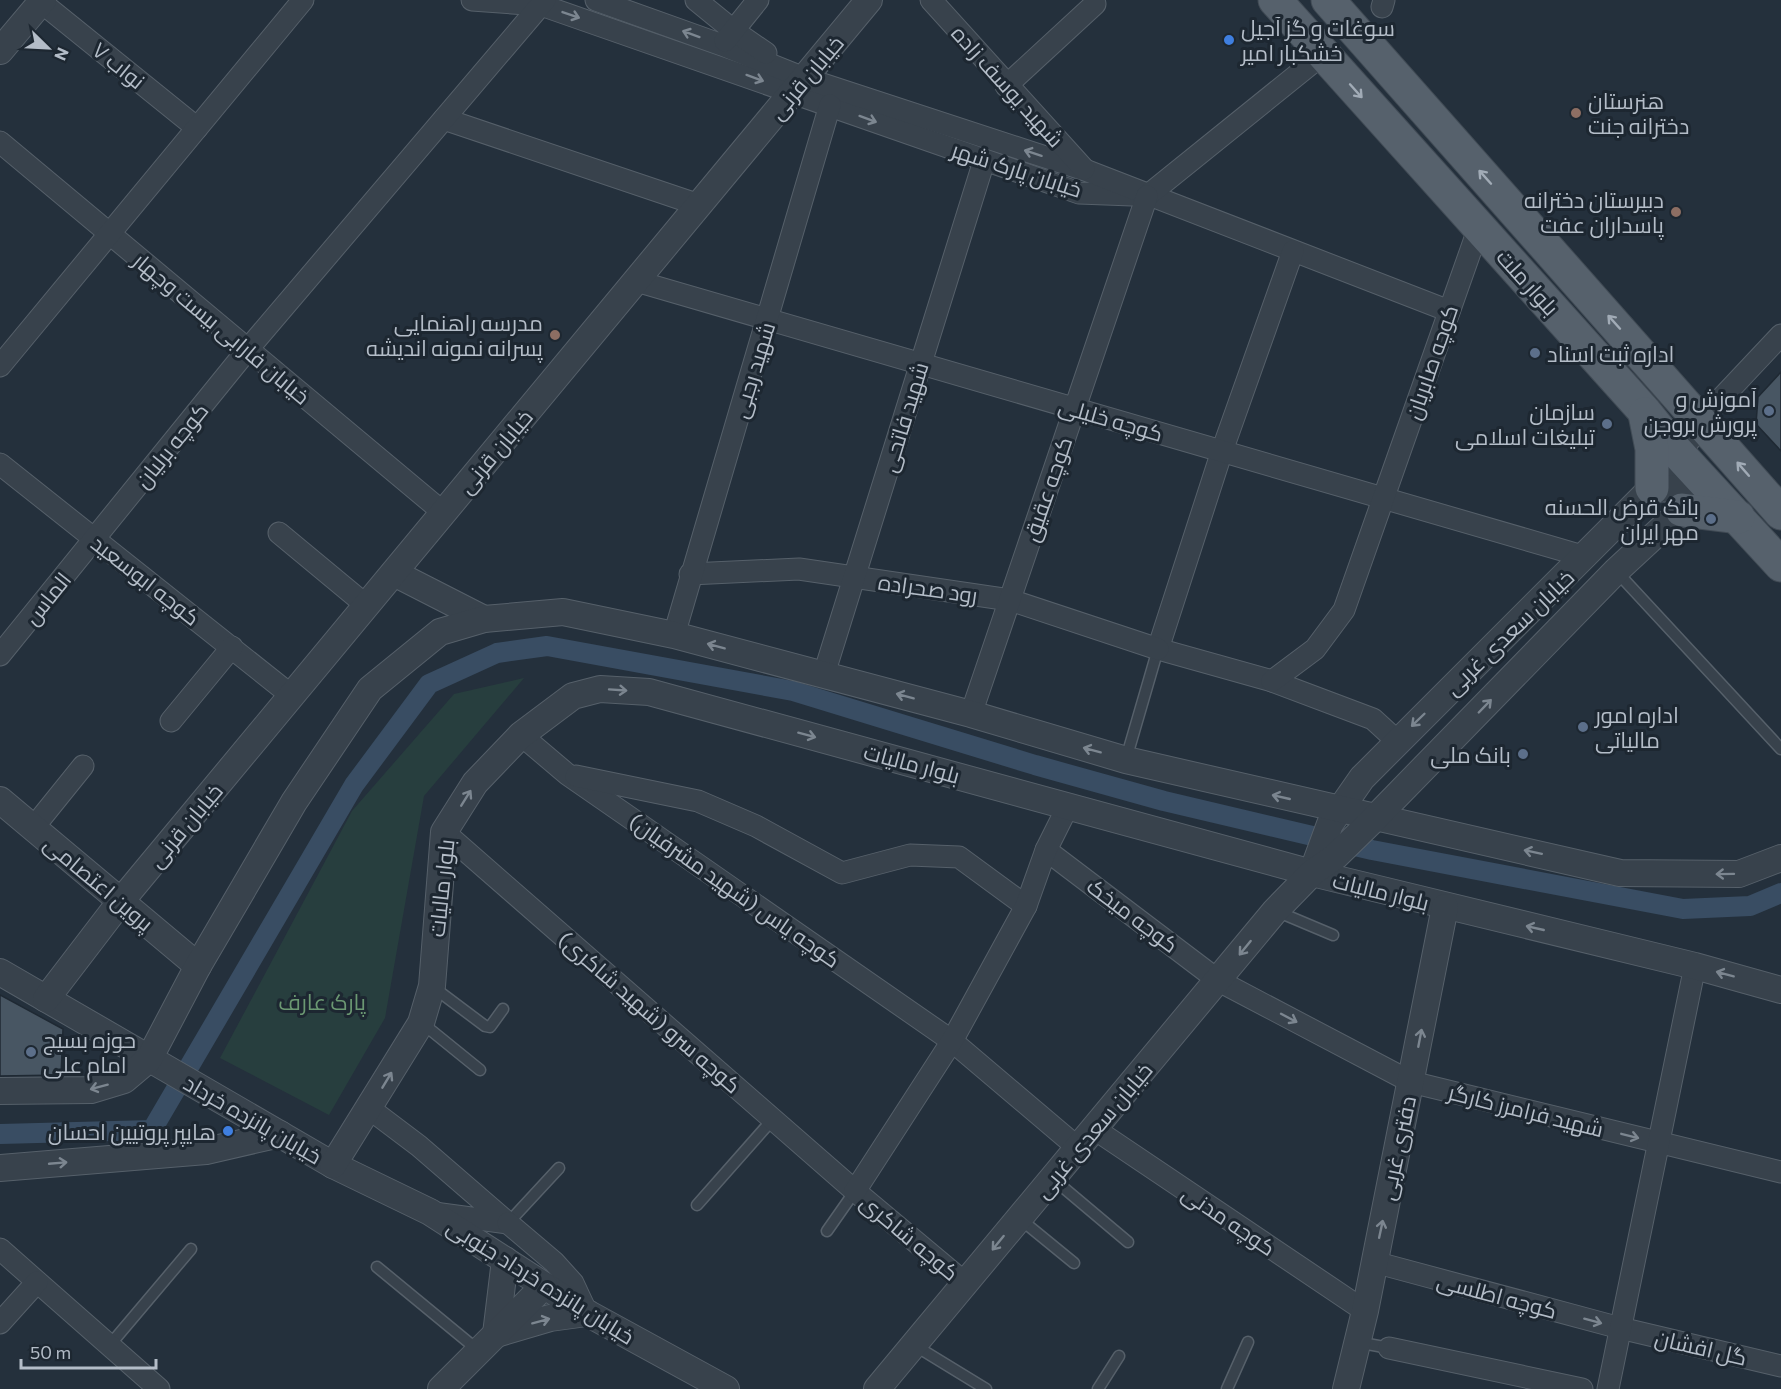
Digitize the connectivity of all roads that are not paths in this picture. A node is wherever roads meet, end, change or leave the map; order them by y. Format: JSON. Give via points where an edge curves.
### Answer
{"nodes":[{"id":1,"x":303,"y":0,"type":"edge"},
{"id":2,"x":472,"y":0,"type":"edge"},
{"id":3,"x":596,"y":0,"type":"edge"},
{"id":4,"x":696,"y":0,"type":"edge"},
{"id":5,"x":759,"y":0,"type":"edge"},
{"id":6,"x":869,"y":0,"type":"edge"},
{"id":7,"x":932,"y":0,"type":"edge"},
{"id":8,"x":1275,"y":0,"type":"edge"},
{"id":9,"x":1328,"y":0,"type":"edge"},
{"id":10,"x":42,"y":1,"type":"edge"},
{"id":11,"x":543,"y":2,"type":"edge"},
{"id":12,"x":1095,"y":4,"type":"dead end"},
{"id":13,"x":728,"y":38,"type":"junction"},
{"id":14,"x":0,"y":51,"type":"edge"},
{"id":15,"x":1323,"y":54,"type":"junction"},
{"id":16,"x":798,"y":85,"type":"junction"},
{"id":17,"x":1006,"y":86,"type":"junction"},
{"id":18,"x":830,"y":105,"type":"junction"},
{"id":19,"x":444,"y":119,"type":"junction"},
{"id":20,"x":197,"y":128,"type":"junction"},
{"id":21,"x":0,"y":142,"type":"edge"},
{"id":22,"x":984,"y":161,"type":"junction"},
{"id":23,"x":1085,"y":170,"type":"junction"},
{"id":24,"x":1147,"y":196,"type":"junction"},
{"id":25,"x":699,"y":205,"type":"junction"},
{"id":26,"x":1479,"y":227,"type":"junction"},
{"id":27,"x":110,"y":234,"type":"junction"},
{"id":28,"x":1293,"y":251,"type":"junction"},
{"id":29,"x":636,"y":281,"type":"junction"},
{"id":30,"x":1449,"y":311,"type":"junction"},
{"id":31,"x":769,"y":320,"type":"junction"},
{"id":32,"x":1781,"y":335,"type":"edge"},
{"id":33,"x":248,"y":349,"type":"junction"},
{"id":34,"x":921,"y":364,"type":"junction"},
{"id":35,"x":0,"y":366,"type":"edge"},
{"id":36,"x":1724,"y":393,"type":"junction"},
{"id":37,"x":1075,"y":408,"type":"junction"},
{"id":38,"x":1645,"y":412,"type":"junction"},
{"id":39,"x":1711,"y":431,"type":"junction"},
{"id":40,"x":1222,"y":451,"type":"junction"},
{"id":41,"x":1677,"y":452,"type":"junction"},
{"id":42,"x":0,"y":464,"type":"edge"},
{"id":43,"x":1702,"y":479,"type":"junction"},
{"id":44,"x":1652,"y":488,"type":"junction"},
{"id":45,"x":1384,"y":498,"type":"junction"},
{"id":46,"x":1682,"y":510,"type":"junction"},
{"id":47,"x":444,"y":513,"type":"junction"},
{"id":48,"x":1781,"y":513,"type":"edge"},
{"id":49,"x":1738,"y":517,"type":"junction"},
{"id":50,"x":279,"y":533,"type":"dead end"},
{"id":51,"x":93,"y":540,"type":"junction"},
{"id":52,"x":1586,"y":556,"type":"junction"},
{"id":53,"x":1781,"y":565,"type":"edge"},
{"id":54,"x":1616,"y":571,"type":"junction"},
{"id":55,"x":394,"y":573,"type":"junction"},
{"id":56,"x":690,"y":574,"type":"junction"},
{"id":57,"x":854,"y":578,"type":"junction"},
{"id":58,"x":1010,"y":600,"type":"junction"},
{"id":59,"x":367,"y":606,"type":"junction"},
{"id":60,"x":484,"y":619,"type":"junction"},
{"id":61,"x":674,"y":635,"type":"junction"},
{"id":62,"x":232,"y":647,"type":"junction"},
{"id":63,"x":1158,"y":649,"type":"junction"},
{"id":64,"x":0,"y":655,"type":"edge"},
{"id":65,"x":824,"y":674,"type":"junction"},
{"id":66,"x":1272,"y":681,"type":"junction"},
{"id":67,"x":292,"y":696,"type":"junction"},
{"id":68,"x":971,"y":714,"type":"junction"},
{"id":69,"x":171,"y":721,"type":"dead end"},
{"id":70,"x":521,"y":735,"type":"junction"},
{"id":71,"x":1397,"y":741,"type":"junction"},
{"id":72,"x":1781,"y":748,"type":"edge"},
{"id":73,"x":1125,"y":760,"type":"junction"},
{"id":74,"x":83,"y":766,"type":"dead end"},
{"id":75,"x":567,"y":774,"type":"junction"},
{"id":76,"x":1415,"y":778,"type":"junction"},
{"id":77,"x":0,"y":800,"type":"edge"},
{"id":78,"x":1068,"y":806,"type":"junction"},
{"id":79,"x":1367,"y":824,"type":"junction"},
{"id":80,"x":33,"y":828,"type":"junction"},
{"id":81,"x":1424,"y":828,"type":"junction"},
{"id":82,"x":444,"y":832,"type":"junction"},
{"id":83,"x":1331,"y":834,"type":"junction"},
{"id":84,"x":1046,"y":850,"type":"junction"},
{"id":85,"x":1781,"y":858,"type":"edge"},
{"id":86,"x":1312,"y":873,"type":"junction"},
{"id":87,"x":121,"y":901,"type":"junction"},
{"id":88,"x":1026,"y":906,"type":"junction"},
{"id":89,"x":1445,"y":907,"type":"junction"},
{"id":90,"x":1275,"y":911,"type":"junction"},
{"id":91,"x":1333,"y":935,"type":"dead end"},
{"id":92,"x":198,"y":966,"type":"junction"},
{"id":93,"x":1695,"y":966,"type":"junction"},
{"id":94,"x":0,"y":972,"type":"edge"},
{"id":95,"x":1219,"y":981,"type":"junction"},
{"id":96,"x":432,"y":986,"type":"junction"},
{"id":97,"x":1781,"y":990,"type":"edge"},
{"id":98,"x":46,"y":999,"type":"junction"},
{"id":99,"x":503,"y":1009,"type":"dead end"},
{"id":100,"x":421,"y":1023,"type":"junction"},
{"id":101,"x":952,"y":1041,"type":"junction"},
{"id":102,"x":151,"y":1060,"type":"junction"},
{"id":103,"x":480,"y":1070,"type":"dead end"},
{"id":104,"x":1411,"y":1082,"type":"junction"},
{"id":105,"x":0,"y":1091,"type":"edge"},
{"id":106,"x":370,"y":1109,"type":"junction"},
{"id":107,"x":773,"y":1119,"type":"junction"},
{"id":108,"x":280,"y":1134,"type":"junction"},
{"id":109,"x":1085,"y":1138,"type":"junction"},
{"id":110,"x":1659,"y":1143,"type":"junction"},
{"id":111,"x":559,"y":1167,"type":"dead end"},
{"id":112,"x":0,"y":1168,"type":"edge"},
{"id":113,"x":344,"y":1170,"type":"junction"},
{"id":114,"x":1781,"y":1172,"type":"edge"},
{"id":115,"x":1052,"y":1178,"type":"junction"},
{"id":116,"x":855,"y":1191,"type":"junction"},
{"id":117,"x":697,"y":1205,"type":"dead end"},
{"id":118,"x":430,"y":1212,"type":"junction"},
{"id":119,"x":1019,"y":1217,"type":"junction"},
{"id":120,"x":508,"y":1223,"type":"junction"},
{"id":121,"x":827,"y":1231,"type":"dead end"},
{"id":122,"x":1128,"y":1242,"type":"dead end"},
{"id":123,"x":191,"y":1249,"type":"dead end"},
{"id":124,"x":0,"y":1250,"type":"edge"},
{"id":125,"x":505,"y":1260,"type":"junction"},
{"id":126,"x":1374,"y":1262,"type":"junction"},
{"id":127,"x":1074,"y":1263,"type":"dead end"},
{"id":128,"x":377,"y":1267,"type":"dead end"},
{"id":129,"x":37,"y":1282,"type":"junction"},
{"id":130,"x":965,"y":1283,"type":"junction"},
{"id":131,"x":544,"y":1286,"type":"junction"},
{"id":132,"x":1365,"y":1311,"type":"junction"},
{"id":133,"x":587,"y":1313,"type":"junction"},
{"id":134,"x":0,"y":1323,"type":"edge"},
{"id":135,"x":1620,"y":1328,"type":"junction"},
{"id":136,"x":488,"y":1342,"type":"junction"},
{"id":137,"x":1248,"y":1342,"type":"dead end"},
{"id":138,"x":1356,"y":1342,"type":"junction"},
{"id":139,"x":914,"y":1345,"type":"junction"},
{"id":140,"x":109,"y":1346,"type":"junction"},
{"id":141,"x":1389,"y":1348,"type":"joint"},
{"id":142,"x":1119,"y":1356,"type":"dead end"},
{"id":143,"x":1781,"y":1366,"type":"edge"},
{"id":144,"x":147,"y":1386,"type":"edge"},
{"id":145,"x":441,"y":1389,"type":"edge"},
{"id":146,"x":726,"y":1389,"type":"edge"},
{"id":147,"x":878,"y":1389,"type":"edge"},
{"id":148,"x":986,"y":1389,"type":"edge"},
{"id":149,"x":1098,"y":1389,"type":"edge"},
{"id":150,"x":1227,"y":1389,"type":"edge"},
{"id":151,"x":1346,"y":1389,"type":"edge"},
{"id":152,"x":1582,"y":1389,"type":"edge"},
{"id":153,"x":1608,"y":1389,"type":"edge"}],
"edges":[{"from":1,"to":20,"type":"street"},
{"from":2,"to":11,"type":"street","name":"خیابان پارک شهر"},
{"from":13,"to":3,"type":"street","one_way":true},
{"from":4,"to":13,"type":"street"},
{"from":5,"to":13,"type":"street"},
{"from":6,"to":16,"type":"street","name":"خیابان قرنی"},
{"from":7,"to":17,"type":"street","name":"شهید یوسف زاده"},
{"from":8,"to":15,"type":"main road","name":"بلوار ملت"},
{"from":39,"to":9,"type":"main road","name":"بلوار ملت","one_way":true},
{"from":10,"to":14,"type":"street"},
{"from":10,"to":20,"type":"street","name":"نواب ۷"},
{"from":11,"to":16,"type":"street","name":"خیابان پارک شهر","one_way":true},
{"from":11,"to":19,"type":"street","name":"کوچه برلیان"},
{"from":12,"to":17,"type":"street"},
{"from":13,"to":16,"type":"street"},
{"from":15,"to":24,"type":"street"},
{"from":15,"to":26,"type":"main road","name":"بلوار ملت","one_way":true},
{"from":16,"to":18,"type":"street","name":"خیابان پارک شهر"},
{"from":23,"to":16,"type":"street","name":"خیابان پارک شهر","one_way":true},
{"from":16,"to":25,"type":"street","name":"خیابان قرنی"},
{"from":17,"to":23,"type":"street","name":"شهید یوسف زاده"},
{"from":18,"to":22,"type":"street","name":"خیابان پارک شهر","one_way":true},
{"from":18,"to":31,"type":"street","name":"شهید رجبی"},
{"from":19,"to":25,"type":"street"},
{"from":19,"to":33,"type":"street","name":"کوچه برلیان"},
{"from":20,"to":27,"type":"street"},
{"from":21,"to":27,"type":"street","name":"خیابان فارابی بیست وچهار"},
{"from":22,"to":24,"type":"street","name":"خیابان پارک شهر","via":[[1079,192]]},
{"from":22,"to":34,"type":"street","name":"شهید فاتحی"},
{"from":23,"to":24,"type":"street","name":"خیابان پارک شهر"},
{"from":24,"to":28,"type":"street"},
{"from":24,"to":37,"type":"street","name":"کوچه عقیق"},
{"from":25,"to":29,"type":"street","name":"خیابان قرنی"},
{"from":26,"to":30,"type":"street","name":"کوچه صابریان"},
{"from":26,"to":38,"type":"main road","name":"بلوار ملت"},
{"from":27,"to":33,"type":"street","name":"خیابان فارابی بیست وچهار"},
{"from":27,"to":35,"type":"street"},
{"from":28,"to":30,"type":"street"},
{"from":28,"to":40,"type":"street"},
{"from":29,"to":31,"type":"street","name":"کوچه خلیلی"},
{"from":29,"to":47,"type":"street","name":"خیابان قرنی"},
{"from":30,"to":45,"type":"street","name":"کوچه صابریان"},
{"from":31,"to":34,"type":"street","name":"کوچه خلیلی"},
{"from":31,"to":56,"type":"street","name":"شهید رجبی"},
{"from":32,"to":36,"type":"street"},
{"from":33,"to":47,"type":"street","name":"خیابان فارابی بیست وچهار"},
{"from":33,"to":51,"type":"street","name":"کوچه برلیان"},
{"from":34,"to":37,"type":"street","name":"کوچه خلیلی"},
{"from":34,"to":57,"type":"street","name":"شهید فاتحی"},
{"from":36,"to":39,"type":"street"},
{"from":36,"to":39,"type":"street"},
{"from":37,"to":40,"type":"street","name":"کوچه خلیلی"},
{"from":37,"to":58,"type":"street","name":"کوچه عقیق"},
{"from":38,"to":41,"type":"main road","name":"بلوار ملت"},
{"from":38,"to":44,"type":"main road","via":[[1652,449]]},
{"from":39,"to":41,"type":"street","name":"خیابان سعدی غربی"},
{"from":39,"to":43,"type":"street"},
{"from":48,"to":39,"type":"main road","name":"بلوار ملت","one_way":true},
{"from":40,"to":45,"type":"street","name":"کوچه خلیلی"},
{"from":40,"to":63,"type":"street"},
{"from":41,"to":43,"type":"main road","name":"بلوار ملت"},
{"from":41,"to":44,"type":"street","name":"خیابان سعدی غربی"},
{"from":42,"to":51,"type":"street","name":"کوچه ابوسعید"},
{"from":43,"to":49,"type":"main road","name":"بلوار ملت"},
{"from":44,"to":46,"type":"street","via":[[1676,489],[1682,495]]},
{"from":44,"to":52,"type":"street","name":"خیابان سعدی غربی"},
{"from":45,"to":52,"type":"street","name":"کوچه خلیلی"},
{"from":45,"to":66,"type":"street","name":"کوچه صابریان","via":[[1344,610],[1315,649]]},
{"from":46,"to":49,"type":"main road"},
{"from":46,"to":54,"type":"street","name":"خیابان سعدی غربی"},
{"from":47,"to":55,"type":"street","name":"خیابان قرنی"},
{"from":49,"to":53,"type":"main road","name":"بلوار ملت"},
{"from":50,"to":59,"type":"street"},
{"from":51,"to":62,"type":"street","name":"کوچه ابوسعید"},
{"from":51,"to":64,"type":"street","name":"الماس"},
{"from":52,"to":71,"type":"street","name":"خیابان سعدی غربی","one_way":true},
{"from":54,"to":72,"type":"lane"},
{"from":76,"to":54,"type":"street","name":"خیابان سعدی غربی","one_way":true},
{"from":55,"to":59,"type":"street","name":"خیابان قرنی"},
{"from":55,"to":60,"type":"street"},
{"from":56,"to":57,"type":"street","name":"رود صحراده","via":[[799,569]]},
{"from":56,"to":61,"type":"street","name":"شهید رجبی"},
{"from":57,"to":58,"type":"street","name":"رود صحراده"},
{"from":57,"to":65,"type":"street","name":"شهید فاتحی"},
{"from":58,"to":63,"type":"street","name":"رود صحراده"},
{"from":58,"to":68,"type":"street","name":"کوچه عقیق"},
{"from":59,"to":67,"type":"street","name":"خیابان قرنی"},
{"from":60,"to":61,"type":"street","via":[[563,612]]},
{"from":60,"to":92,"type":"street","via":[[440,632],[370,689],[294,802]]},
{"from":65,"to":61,"type":"street","one_way":true},
{"from":62,"to":67,"type":"street","name":"کوچه ابوسعید"},
{"from":62,"to":69,"type":"street"},
{"from":63,"to":66,"type":"street","name":"رود صحراده"},
{"from":63,"to":73,"type":"lane"},
{"from":68,"to":65,"type":"street","one_way":true},
{"from":66,"to":71,"type":"street","name":"رود صحراده","via":[[1372,719]]},
{"from":67,"to":87,"type":"street","name":"خیابان قرنی"},
{"from":73,"to":68,"type":"street","one_way":true},
{"from":70,"to":75,"type":"street","name":"کوچه یاس (شهید مشرفیان)"},
{"from":70,"to":78,"type":"street","name":"بلوار مالیات","one_way":true,"via":[[573,696],[600,688],[649,692]]},
{"from":82,"to":70,"type":"street","name":"بلوار مالیات","one_way":true,"via":[[475,783]]},
{"from":71,"to":83,"type":"street","name":"خیابان سعدی غربی","via":[[1362,778]]},
{"from":83,"to":73,"type":"street","one_way":true},
{"from":74,"to":80,"type":"street"},
{"from":75,"to":88,"type":"street","via":[[698,801],[756,826],[842,873],[910,855],[959,857]]},
{"from":75,"to":101,"type":"street","name":"کوچه یاس (شهید مشرفیان)"},
{"from":76,"to":79,"type":"street","name":"خیابان سعدی غربی"},
{"from":76,"to":81,"type":"street","via":[[1411,802],[1414,816]]},
{"from":77,"to":80,"type":"street","name":"پروین اعتصامی"},
{"from":78,"to":84,"type":"street"},
{"from":78,"to":86,"type":"street","name":"بلوار مالیات"},
{"from":79,"to":81,"type":"street"},
{"from":79,"to":83,"type":"street"},
{"from":79,"to":83,"type":"street","name":"خیابان سعدی غربی"},
{"from":80,"to":87,"type":"street","name":"پروین اعتصامی"},
{"from":85,"to":81,"type":"street","one_way":true,"via":[[1739,874],[1620,873]]},
{"from":82,"to":96,"type":"street","name":"بلوار مالیات"},
{"from":82,"to":107,"type":"street","name":"کوچه سرو (شهید شاکری)"},
{"from":83,"to":86,"type":"street"},
{"from":84,"to":88,"type":"street"},
{"from":84,"to":95,"type":"street","name":"کوچه میخک"},
{"from":86,"to":89,"type":"street","name":"بلوار مالیات"},
{"from":86,"to":90,"type":"street","name":"خیابان سعدی غربی"},
{"from":87,"to":92,"type":"street","name":"پروین اعتصامی"},
{"from":87,"to":98,"type":"street","name":"خیابان قرنی"},
{"from":88,"to":101,"type":"street"},
{"from":93,"to":89,"type":"street","name":"بلوار مالیات","one_way":true},
{"from":104,"to":89,"type":"street","name":"دفتری غربی","one_way":true},
{"from":90,"to":91,"type":"lane"},
{"from":90,"to":95,"type":"street","name":"خیابان سعدی غربی","one_way":true},
{"from":92,"to":102,"type":"street"},
{"from":97,"to":93,"type":"street","name":"بلوار مالیات","one_way":true},
{"from":93,"to":110,"type":"street"},
{"from":94,"to":98,"type":"street"},
{"from":95,"to":104,"type":"street","name":"شهید فرامرز کارگر","one_way":true},
{"from":95,"to":109,"type":"street","name":"خیابان سعدی غربی"},
{"from":96,"to":99,"type":"lane","via":[[485,1026],[490,1027]]},
{"from":96,"to":100,"type":"street","name":"بلوار مالیات"},
{"from":98,"to":102,"type":"street"},
{"from":100,"to":103,"type":"lane"},
{"from":106,"to":100,"type":"street","name":"بلوار مالیات","one_way":true},
{"from":101,"to":109,"type":"street","name":"کوچه یاس (شهید مشرفیان)"},
{"from":101,"to":116,"type":"street"},
{"from":102,"to":105,"type":"street","one_way":true,"via":[[124,1080],[91,1090]]},
{"from":102,"to":108,"type":"street","name":"خیابان پانزده خرداد"},
{"from":104,"to":110,"type":"street","name":"شهید فرامرز کارگر","one_way":true},
{"from":126,"to":104,"type":"street","name":"دفتری غربی","one_way":true},
{"from":106,"to":113,"type":"street","name":"بلوار مالیات"},
{"from":106,"to":120,"type":"street"},
{"from":107,"to":116,"type":"street","name":"کوچه سرو (شهید شاکری)"},
{"from":107,"to":117,"type":"lane"},
{"from":112,"to":108,"type":"street","one_way":true,"via":[[206,1151]]},
{"from":108,"to":113,"type":"street","name":"خیابان پانزده خرداد"},
{"from":109,"to":115,"type":"street","name":"خیابان سعدی غربی"},
{"from":109,"to":132,"type":"street","name":"کوچه مدنی"},
{"from":110,"to":114,"type":"street","name":"شهید فرامرز کارگر"},
{"from":110,"to":135,"type":"street"},
{"from":111,"to":120,"type":"lane"},
{"from":113,"to":118,"type":"street","name":"خیابان پانزده خرداد جنوبی"},
{"from":115,"to":119,"type":"street","name":"خیابان سعدی غربی"},
{"from":115,"to":122,"type":"lane"},
{"from":116,"to":121,"type":"lane"},
{"from":116,"to":130,"type":"street","name":"کوچه شاکری"},
{"from":118,"to":120,"type":"street"},
{"from":118,"to":125,"type":"street","name":"خیابان پانزده خرداد جنوبی"},
{"from":119,"to":127,"type":"lane"},
{"from":119,"to":130,"type":"street","name":"خیابان سعدی غربی","one_way":true},
{"from":120,"to":133,"type":"street","via":[[573,1282]]},
{"from":123,"to":140,"type":"lane"},
{"from":124,"to":129,"type":"street"},
{"from":125,"to":131,"type":"street","name":"خیابان پانزده خرداد جنوبی"},
{"from":125,"to":136,"type":"street"},
{"from":126,"to":132,"type":"street","name":"دفتری غربی"},
{"from":126,"to":135,"type":"street","name":"کوچه اطلسی","one_way":true},
{"from":128,"to":136,"type":"lane"},
{"from":129,"to":134,"type":"street"},
{"from":129,"to":140,"type":"street"},
{"from":130,"to":139,"type":"street","name":"خیابان سعدی غربی"},
{"from":131,"to":133,"type":"street","name":"خیابان پانزده خرداد جنوبی"},
{"from":131,"to":136,"type":"street"},
{"from":132,"to":138,"type":"street","name":"دفتری غربی"},
{"from":136,"to":133,"type":"street","one_way":true,"via":[[550,1318]]},
{"from":133,"to":146,"type":"street","name":"خیابان پانزده خرداد جنوبی"},
{"from":135,"to":143,"type":"street","name":"گل افشان"},
{"from":135,"to":153,"type":"street"},
{"from":136,"to":145,"type":"street"},
{"from":137,"to":150,"type":"lane"},
{"from":138,"to":141,"type":"lane"},
{"from":138,"to":151,"type":"street","name":"دفتری غربی"},
{"from":139,"to":147,"type":"street","name":"خیابان سعدی غربی"},
{"from":139,"to":148,"type":"lane"},
{"from":140,"to":144,"type":"street"},
{"from":141,"to":152,"type":"street"},
{"from":142,"to":149,"type":"lane"}]}
